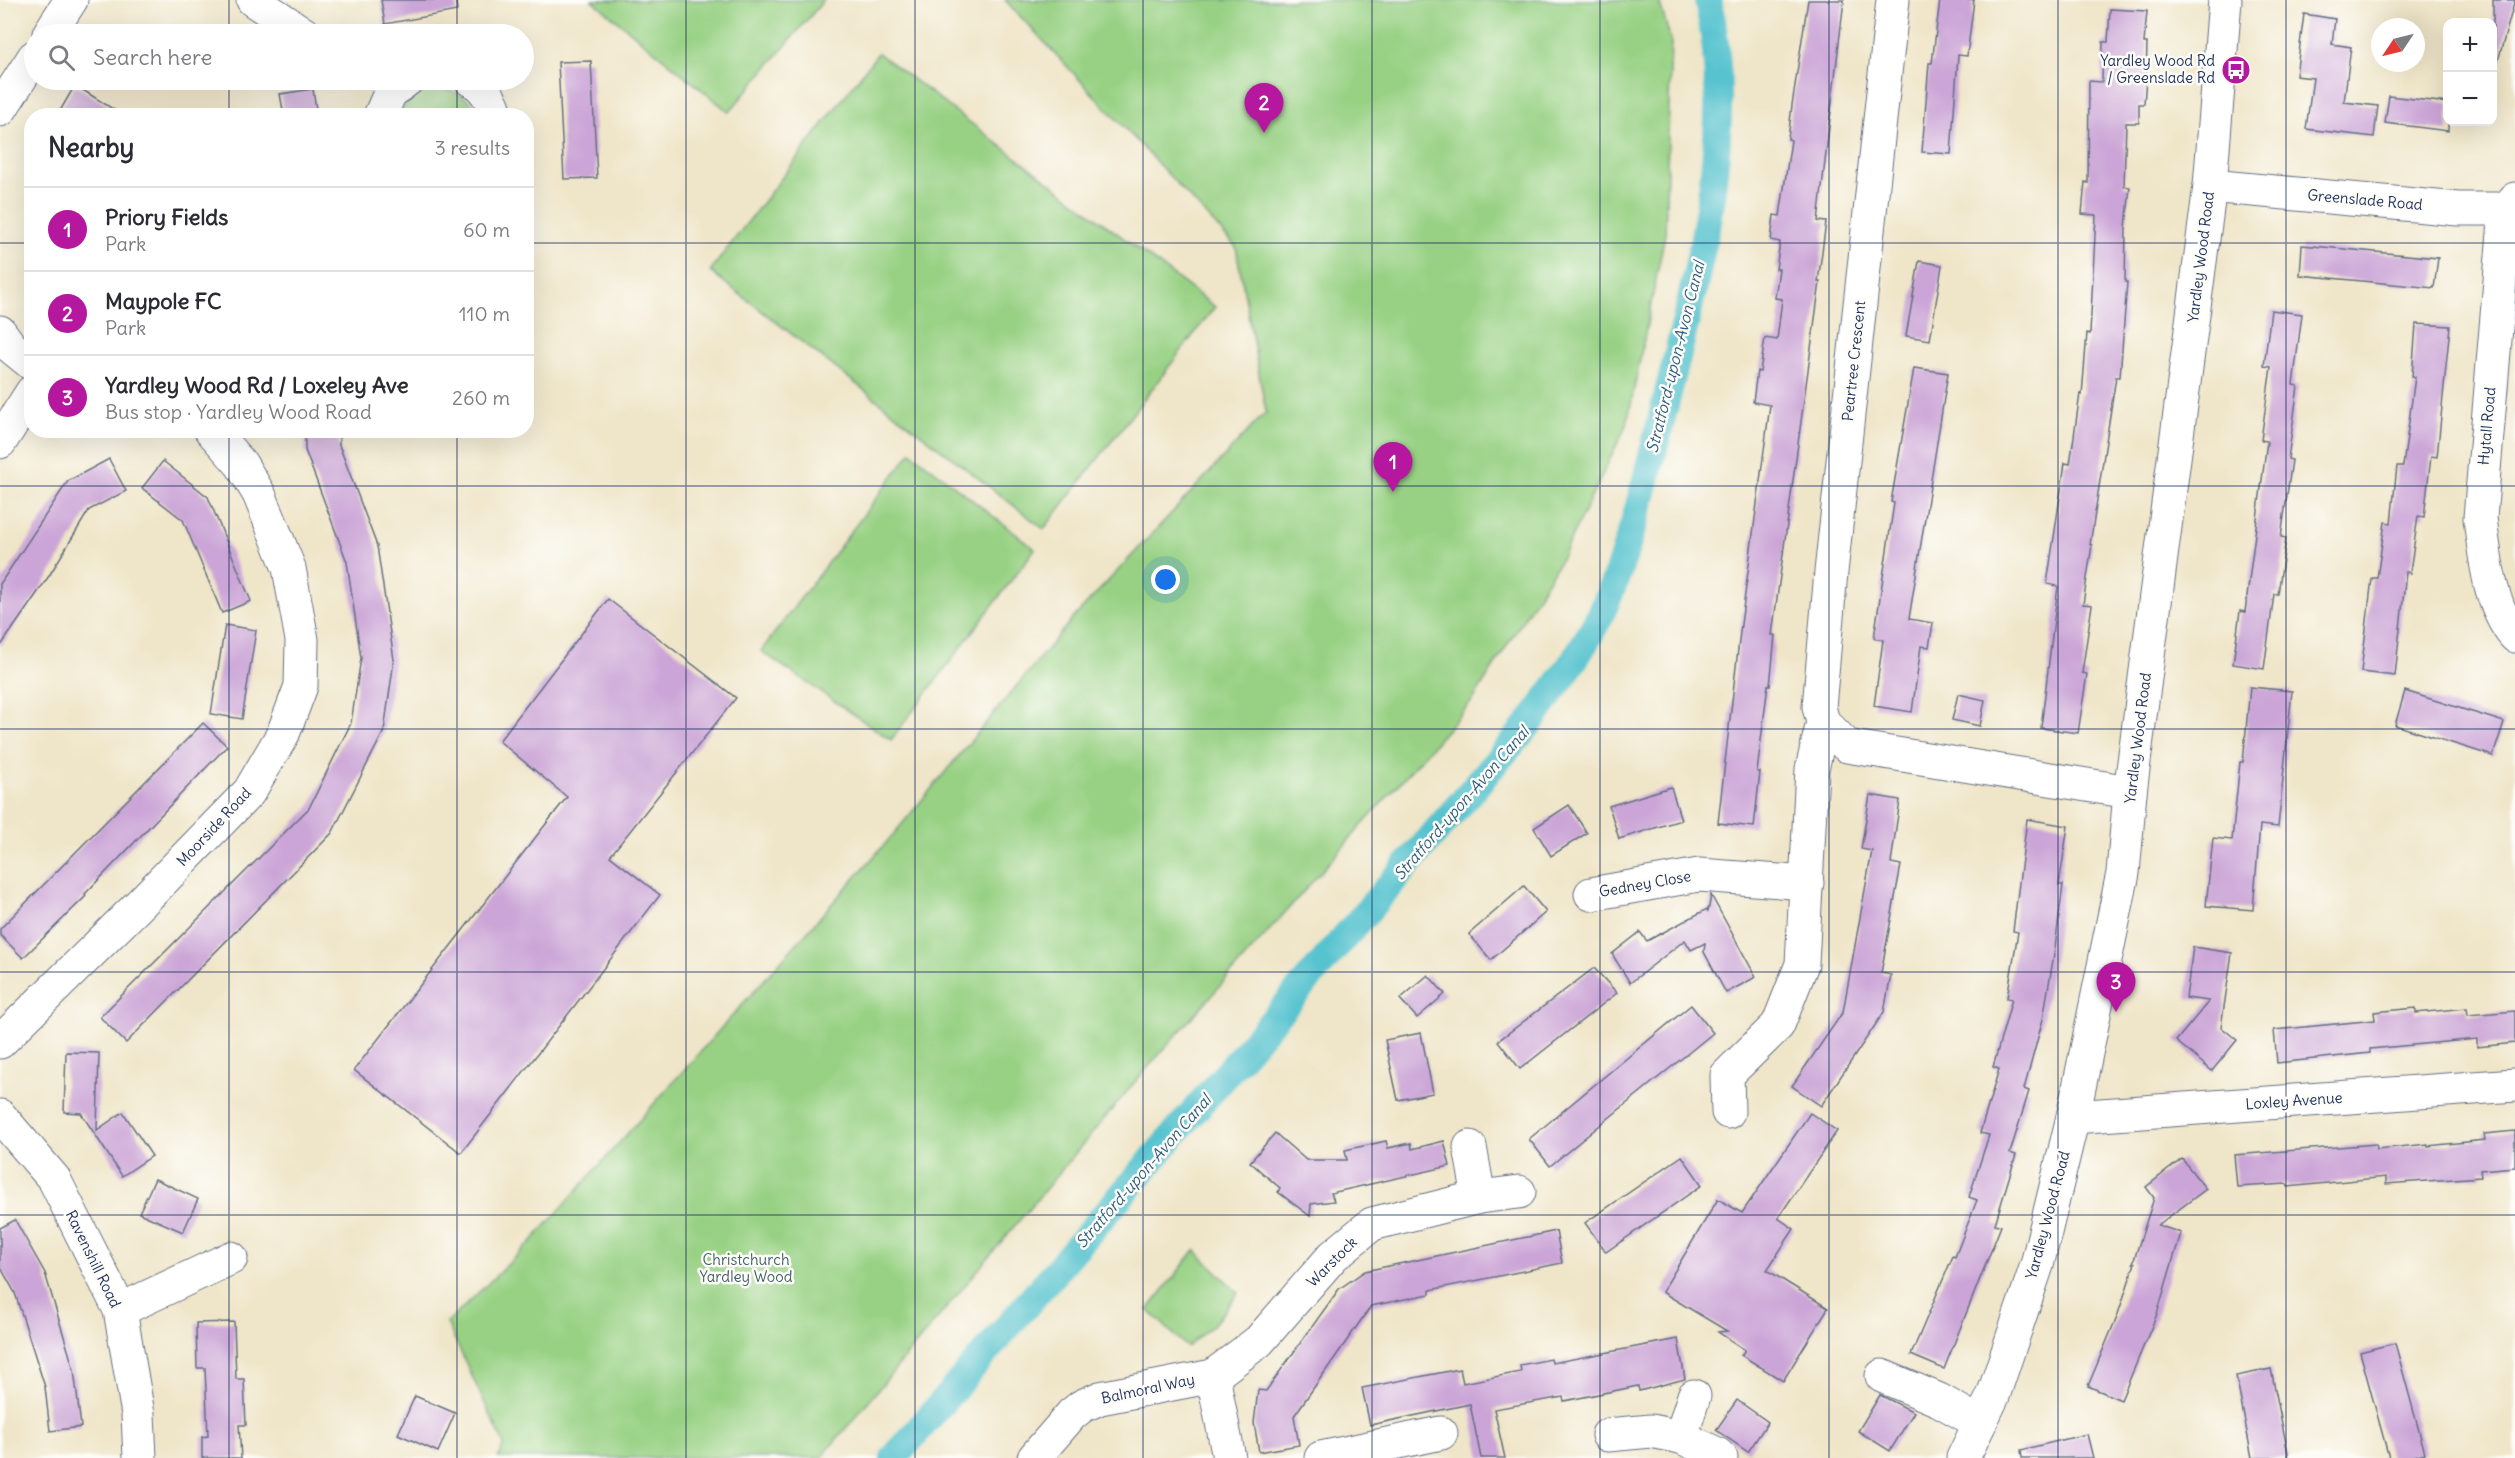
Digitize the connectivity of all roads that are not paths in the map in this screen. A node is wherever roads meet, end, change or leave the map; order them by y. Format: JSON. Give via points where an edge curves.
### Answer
{"nodes":[{"id":1,"x":71,"y":0,"type":"edge"},
{"id":2,"x":253,"y":0,"type":"edge"},
{"id":3,"x":1893,"y":0,"type":"edge"},
{"id":4,"x":2225,"y":0,"type":"edge"},
{"id":5,"x":55,"y":24,"type":"edge"},
{"id":6,"x":289,"y":24,"type":"edge"},
{"id":7,"x":24,"y":73,"type":"edge"},
{"id":8,"x":483,"y":90,"type":"edge"},
{"id":9,"x":495,"y":108,"type":"edge"},
{"id":10,"x":0,"y":110,"type":"edge"},
{"id":11,"x":2210,"y":186,"type":"junction"},
{"id":12,"x":2510,"y":204,"type":"edge"},
{"id":13,"x":0,"y":332,"type":"edge"},
{"id":14,"x":24,"y":357,"type":"edge"},
{"id":15,"x":24,"y":404,"type":"edge"},
{"id":16,"x":218,"y":438,"type":"edge"},
{"id":17,"x":0,"y":442,"type":"edge"},
{"id":18,"x":2507,"y":603,"type":"edge"},
{"id":19,"x":2515,"y":636,"type":"edge"},
{"id":20,"x":1823,"y":722,"type":"junction"},
{"id":21,"x":2130,"y":792,"type":"junction"},
{"id":22,"x":1807,"y":883,"type":"junction"},
{"id":23,"x":1591,"y":894,"type":"dead end"},
{"id":24,"x":0,"y":1042,"type":"edge"},
{"id":25,"x":2515,"y":1085,"type":"edge"},
{"id":26,"x":1728,"y":1112,"type":"dead end"},
{"id":27,"x":0,"y":1116,"type":"edge"},
{"id":28,"x":2073,"y":1117,"type":"junction"},
{"id":29,"x":1470,"y":1147,"type":"dead end"},
{"id":30,"x":1519,"y":1192,"type":"dead end"},
{"id":31,"x":1479,"y":1197,"type":"junction"},
{"id":32,"x":231,"y":1258,"type":"dead end"},
{"id":33,"x":120,"y":1310,"type":"junction"},
{"id":34,"x":1213,"y":1376,"type":"junction"},
{"id":35,"x":1882,"y":1377,"type":"dead end"},
{"id":36,"x":1694,"y":1396,"type":"dead end"},
{"id":37,"x":1980,"y":1423,"type":"junction"},
{"id":38,"x":1441,"y":1433,"type":"dead end"},
{"id":39,"x":1608,"y":1435,"type":"dead end"},
{"id":40,"x":1681,"y":1437,"type":"junction"},
{"id":41,"x":140,"y":1458,"type":"edge"},
{"id":42,"x":1034,"y":1458,"type":"edge"},
{"id":43,"x":1229,"y":1458,"type":"edge"},
{"id":44,"x":1321,"y":1458,"type":"edge"},
{"id":45,"x":1721,"y":1458,"type":"edge"},
{"id":46,"x":1963,"y":1458,"type":"edge"}],
"edges":[{"from":1,"to":5,"type":"street"},
{"from":2,"to":6,"type":"street"},
{"from":3,"to":20,"type":"street","name":"Peartree Crescent","via":[[1831,572],[1819,707]]},
{"from":4,"to":11,"type":"street","name":"Yardley Wood Road"},
{"from":7,"to":10,"type":"street"},
{"from":8,"to":9,"type":"street"},
{"from":11,"to":12,"type":"street","name":"Greenslade Road","via":[[2458,209]]},
{"from":11,"to":21,"type":"street","name":"Yardley Wood Road"},
{"from":12,"to":18,"type":"street","name":"Hytall Road","via":[[2480,518],[2486,569]]},
{"from":13,"to":14,"type":"street"},
{"from":15,"to":17,"type":"street"},
{"from":16,"to":24,"type":"street","name":"Moorside Road","via":[[242,464],[259,494],[289,568],[302,640],[301,687],[283,734],[249,792]]},
{"from":18,"to":19,"type":"street","name":"Hytall Road"},
{"from":20,"to":21,"type":"street","via":[[1847,746]]},
{"from":20,"to":22,"type":"street","name":"Peartree Crescent","via":[[1812,769]]},
{"from":21,"to":28,"type":"street","name":"Yardley Wood Road","via":[[2123,873]]},
{"from":22,"to":23,"type":"street","name":"Gedney Close","via":[[1699,875]]},
{"from":22,"to":26,"type":"street","name":"Peartree Crescent","via":[[1802,964],[1778,1025],[1727,1075]]},
{"from":25,"to":28,"type":"street","name":"Loxley Avenue"},
{"from":27,"to":33,"type":"street","name":"Ravenshill Road","via":[[54,1179]]},
{"from":28,"to":37,"type":"street","name":"Yardley Wood Road","via":[[2037,1265],[1993,1396]]},
{"from":29,"to":31,"type":"street"},
{"from":30,"to":31,"type":"street","name":"Warstock"},
{"from":31,"to":34,"type":"street","name":"Warstock","via":[[1372,1224],[1333,1256],[1259,1341]]},
{"from":32,"to":33,"type":"street"},
{"from":33,"to":41,"type":"street","name":"Ravenshill Road","via":[[138,1414]]},
{"from":34,"to":42,"type":"street","name":"Balmoral Way","via":[[1100,1398],[1082,1406]]},
{"from":34,"to":43,"type":"street"},
{"from":35,"to":37,"type":"street","via":[[1939,1400]]},
{"from":36,"to":40,"type":"street"},
{"from":37,"to":46,"type":"street","name":"Yardley Wood Road"},
{"from":38,"to":44,"type":"street"},
{"from":39,"to":40,"type":"street","via":[[1651,1431]]},
{"from":40,"to":45,"type":"street"}]}
